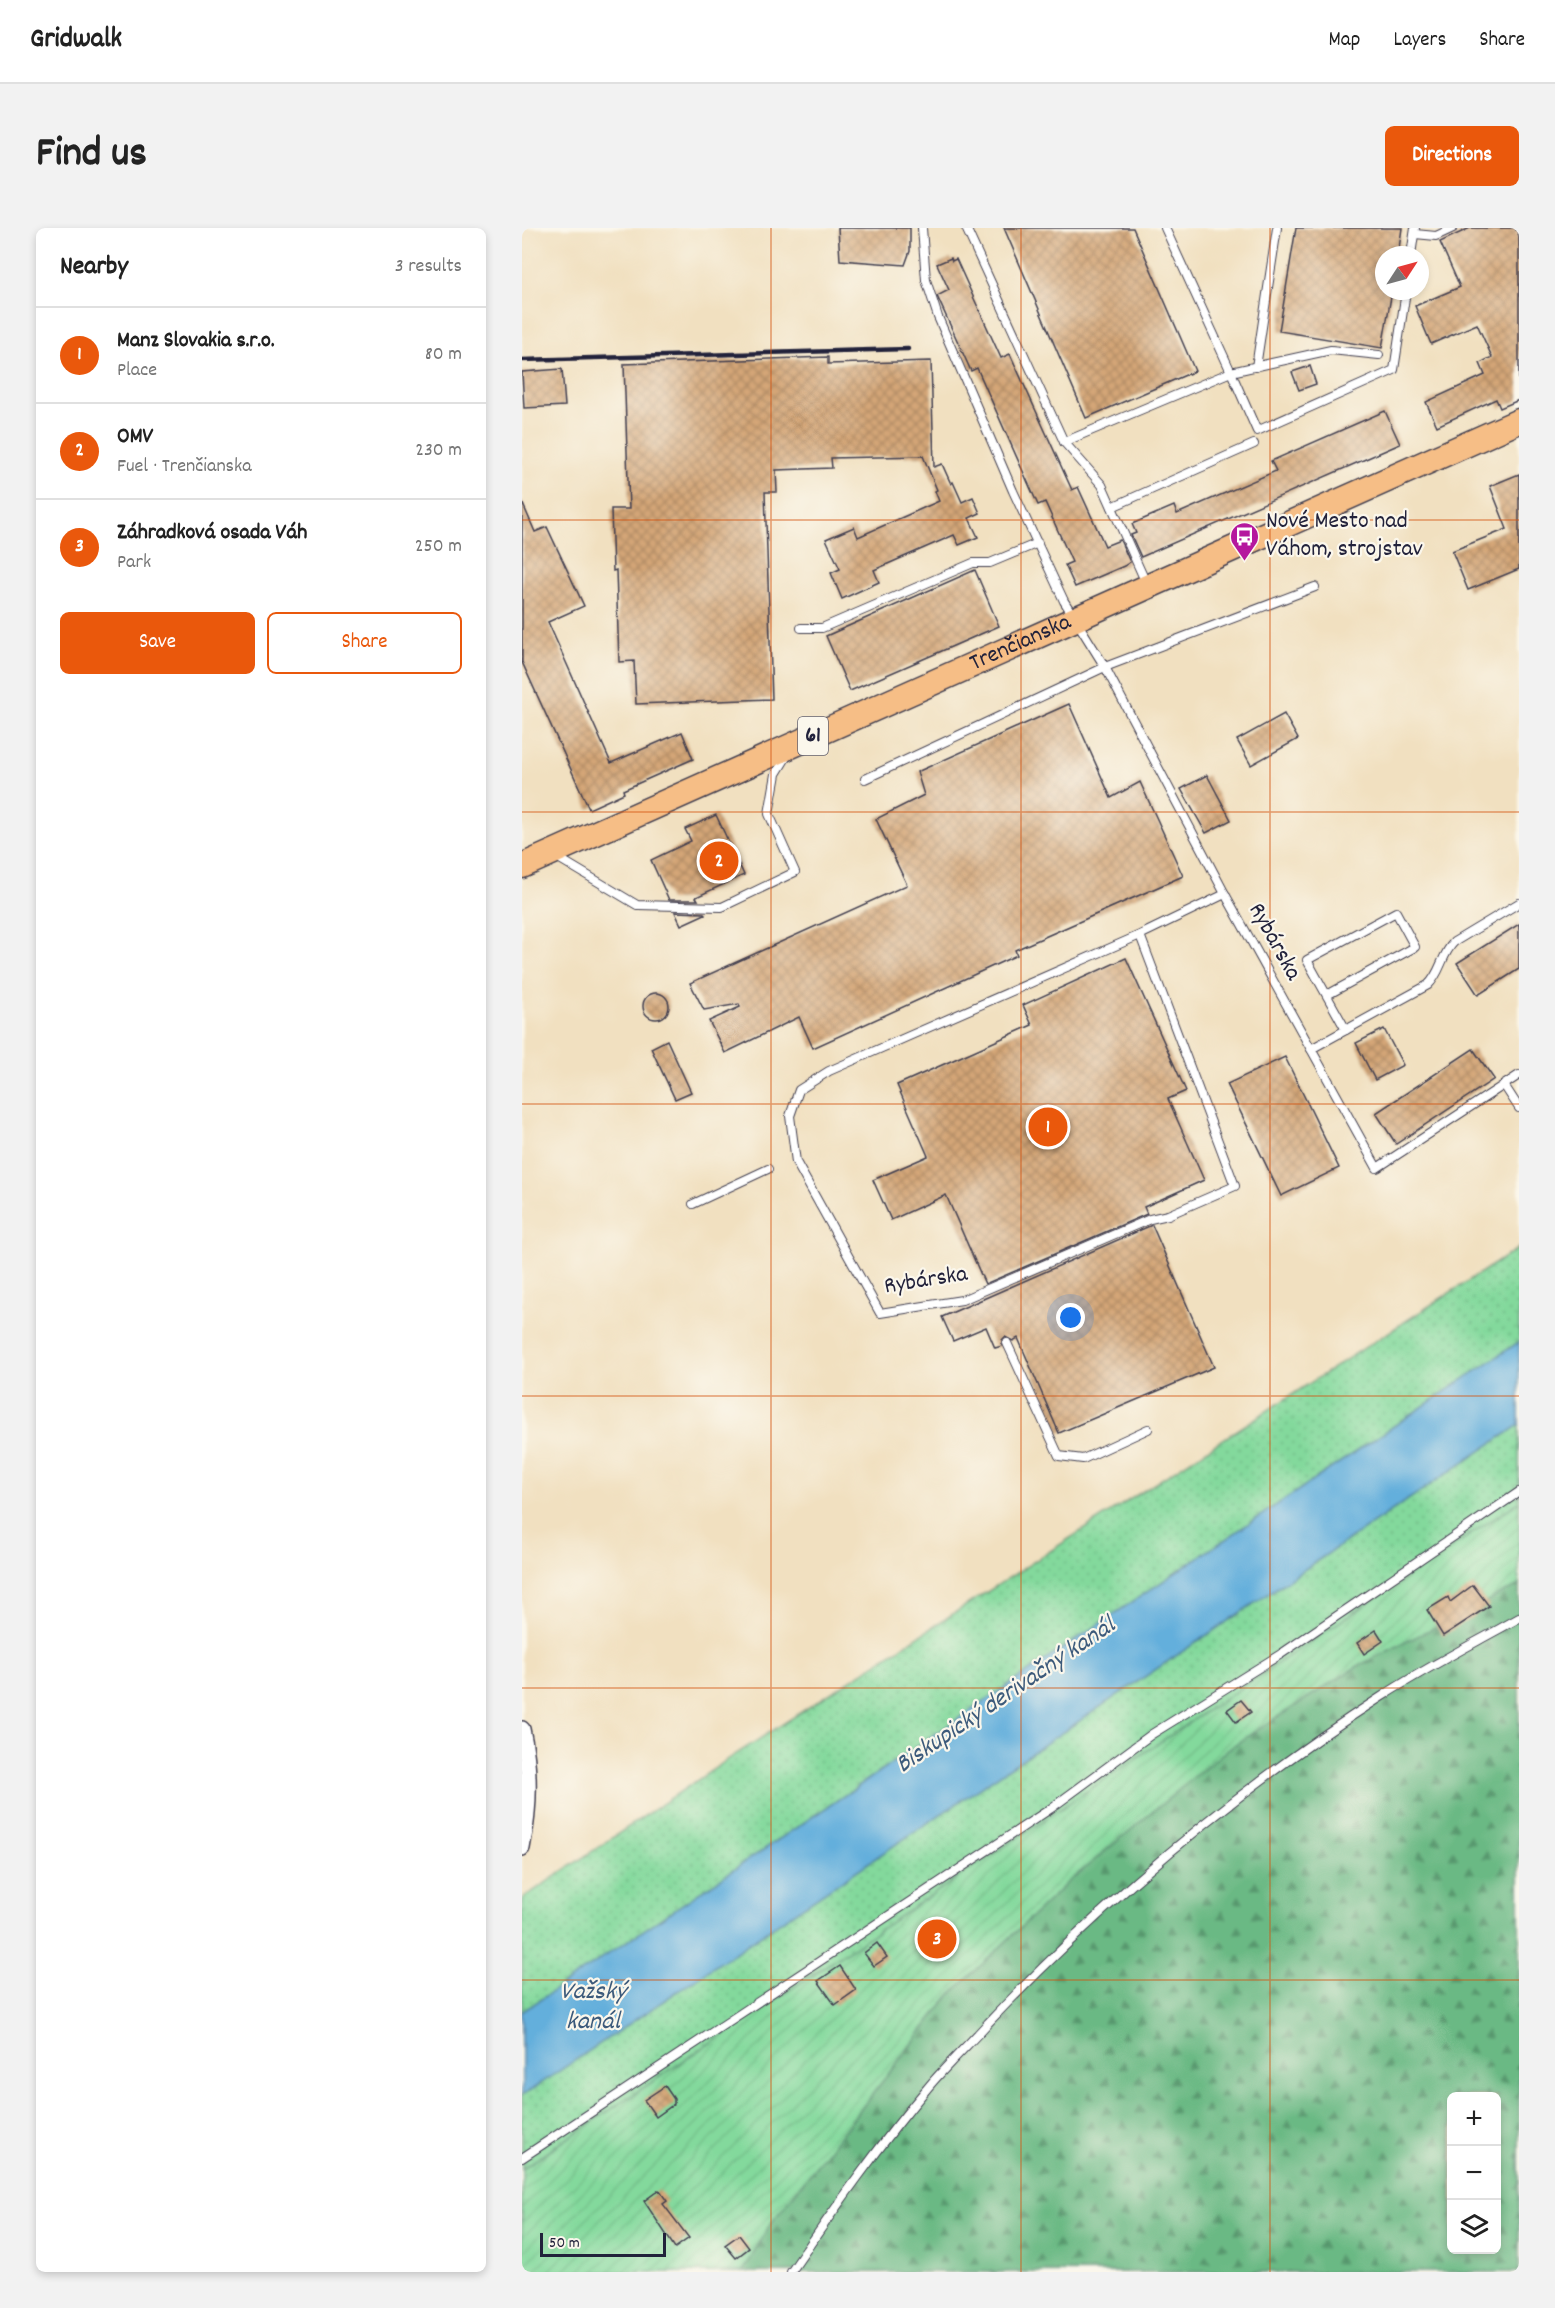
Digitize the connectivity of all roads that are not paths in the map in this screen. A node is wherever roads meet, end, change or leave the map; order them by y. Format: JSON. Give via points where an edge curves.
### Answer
{"nodes":[{"id":1,"x":922,"y":228,"type":"edge"},
{"id":2,"x":966,"y":228,"type":"edge"},
{"id":3,"x":1165,"y":228,"type":"edge"},
{"id":4,"x":1277,"y":228,"type":"edge"},
{"id":5,"x":1453,"y":228,"type":"edge"},
{"id":6,"x":1415,"y":231,"type":"edge"},
{"id":7,"x":1412,"y":246,"type":"edge"},
{"id":8,"x":1405,"y":300,"type":"edge"},
{"id":9,"x":1379,"y":355,"type":"dead end"},
{"id":10,"x":1256,"y":367,"type":"junction"},
{"id":11,"x":1231,"y":372,"type":"junction"},
{"id":12,"x":1519,"y":421,"type":"edge"},
{"id":13,"x":1064,"y":442,"type":"junction"},
{"id":14,"x":1254,"y":444,"type":"dead end"},
{"id":15,"x":1112,"y":507,"type":"junction"},
{"id":16,"x":1038,"y":543,"type":"junction"},
{"id":17,"x":1148,"y":587,"type":"junction"},
{"id":18,"x":1315,"y":587,"type":"dead end"},
{"id":19,"x":1075,"y":619,"type":"junction"},
{"id":20,"x":801,"y":628,"type":"dead end"},
{"id":21,"x":1105,"y":667,"type":"junction"},
{"id":22,"x":795,"y":744,"type":"junction"},
{"id":23,"x":865,"y":779,"type":"dead end"},
{"id":24,"x":551,"y":853,"type":"junction"},
{"id":25,"x":522,"y":866,"type":"edge"},
{"id":26,"x":1225,"y":894,"type":"junction"},
{"id":27,"x":1519,"y":903,"type":"edge"},
{"id":28,"x":1140,"y":935,"type":"junction"},
{"id":29,"x":1327,"y":995,"type":"junction"},
{"id":30,"x":1346,"y":1030,"type":"junction"},
{"id":31,"x":1311,"y":1049,"type":"junction"},
{"id":32,"x":1519,"y":1075,"type":"edge"},
{"id":33,"x":1504,"y":1085,"type":"junction"},
{"id":34,"x":1519,"y":1108,"type":"edge"},
{"id":35,"x":768,"y":1169,"type":"dead end"},
{"id":36,"x":693,"y":1204,"type":"dead end"},
{"id":37,"x":1007,"y":1343,"type":"dead end"},
{"id":38,"x":1148,"y":1429,"type":"dead end"},
{"id":39,"x":1519,"y":1492,"type":"edge"},
{"id":40,"x":1519,"y":1618,"type":"edge"},
{"id":41,"x":522,"y":1729,"type":"edge"},
{"id":42,"x":522,"y":1848,"type":"edge"},
{"id":43,"x":522,"y":2158,"type":"edge"},
{"id":44,"x":791,"y":2272,"type":"edge"}],
"edges":[{"from":1,"to":16,"type":"lane","name":"Rybárska","via":[[926,280],[938,317]]},
{"from":2,"to":13,"type":"lane"},
{"from":3,"to":11,"type":"lane"},
{"from":4,"to":10,"type":"lane"},
{"from":5,"to":6,"type":"lane","via":[[1436,236]]},
{"from":6,"to":7,"type":"lane"},
{"from":8,"to":11,"type":"lane","via":[[1394,370],[1257,430]]},
{"from":9,"to":10,"type":"lane","via":[[1331,350]]},
{"from":10,"to":11,"type":"lane"},
{"from":11,"to":13,"type":"lane"},
{"from":12,"to":17,"type":"main road","name":"Trenčianska","number":"61"},
{"from":13,"to":15,"type":"lane","via":[[1102,485]]},
{"from":14,"to":15,"type":"lane"},
{"from":15,"to":17,"type":"lane"},
{"from":16,"to":19,"type":"lane","name":"Rybárska"},
{"from":16,"to":20,"type":"lane","via":[[990,563],[973,563],[822,628]]},
{"from":17,"to":19,"type":"main road","name":"Trenčianska","number":"61"},
{"from":18,"to":21,"type":"lane"},
{"from":19,"to":21,"type":"lane","name":"Rybárska"},
{"from":19,"to":22,"type":"main road","name":"Trenčianska","number":"61"},
{"from":21,"to":23,"type":"lane"},
{"from":21,"to":26,"type":"lane","name":"Rybárska"},
{"from":22,"to":24,"type":"main road","name":"Trenčianska","number":"61"},
{"from":22,"to":24,"type":"lane","via":[[776,774],[769,814],[795,872],[722,907],[637,905]]},
{"from":24,"to":25,"type":"main road","name":"Trenčianska","number":"61"},
{"from":26,"to":28,"type":"lane","name":"Rybárska"},
{"from":26,"to":31,"type":"lane","name":"Rybárska"},
{"from":27,"to":30,"type":"lane","via":[[1454,942],[1428,985]]},
{"from":28,"to":28,"type":"lane","name":"Rybárska","via":[[1235,1186],[1150,1219],[985,1294],[880,1313],[796,1162],[790,1116],[799,1090],[829,1071]]},
{"from":29,"to":29,"type":"lane","via":[[1307,960],[1396,912],[1415,947]]},
{"from":29,"to":30,"type":"lane"},
{"from":30,"to":31,"type":"lane"},
{"from":31,"to":33,"type":"lane","name":"Rybárska","via":[[1377,1168]]},
{"from":32,"to":33,"type":"lane"},
{"from":33,"to":34,"type":"lane"},
{"from":35,"to":36,"type":"lane"},
{"from":37,"to":38,"type":"lane","via":[[1059,1456],[1083,1459]]},
{"from":39,"to":43,"type":"lane","via":[[1281,1654],[1152,1734],[1050,1809]]},
{"from":40,"to":44,"type":"lane","via":[[1384,1695],[1338,1726],[1151,1868],[1035,1974],[931,2084],[843,2195]]},
{"from":41,"to":42,"type":"street","via":[[529,1774]]}]}
